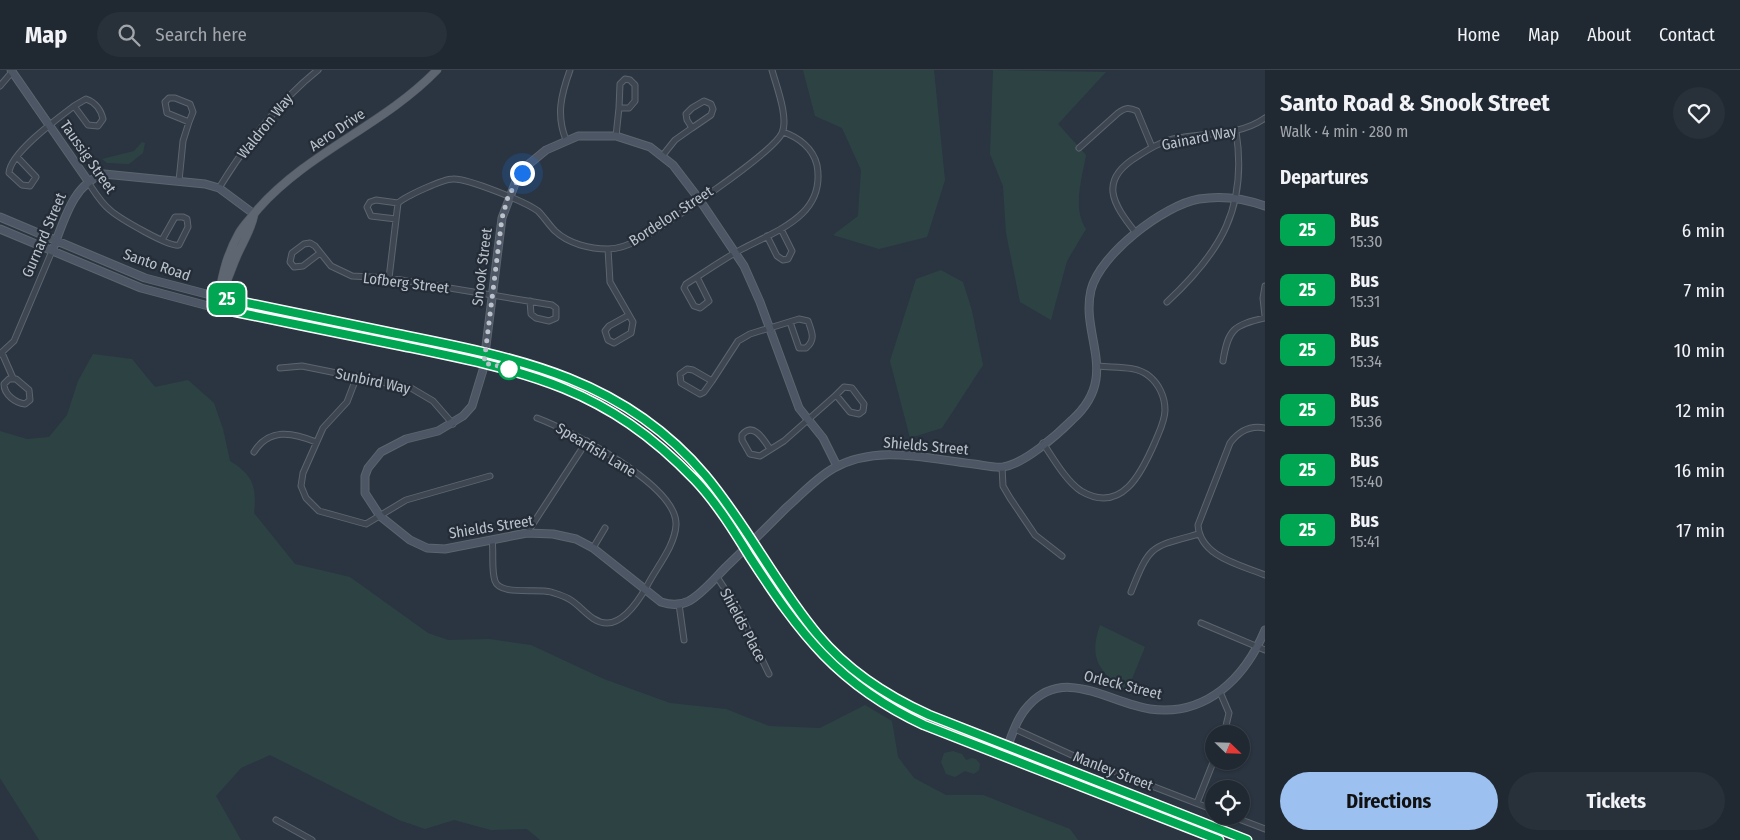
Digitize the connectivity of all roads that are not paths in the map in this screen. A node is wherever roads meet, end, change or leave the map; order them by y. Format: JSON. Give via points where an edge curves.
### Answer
{"nodes":[{"id":1,"x":318,"y":70,"type":"edge"},
{"id":2,"x":437,"y":70,"type":"edge"},
{"id":3,"x":570,"y":70,"type":"edge"},
{"id":4,"x":772,"y":70,"type":"edge"},
{"id":5,"x":12,"y":71,"type":"edge"},
{"id":6,"x":0,"y":86,"type":"edge"},
{"id":7,"x":74,"y":106,"type":"junction"},
{"id":8,"x":619,"y":108,"type":"junction"},
{"id":9,"x":1265,"y":119,"type":"edge"},
{"id":10,"x":189,"y":122,"type":"junction"},
{"id":11,"x":49,"y":125,"type":"junction"},
{"id":12,"x":692,"y":128,"type":"junction"},
{"id":13,"x":1236,"y":131,"type":"junction"},
{"id":14,"x":783,"y":132,"type":"junction"},
{"id":15,"x":616,"y":136,"type":"junction"},
{"id":16,"x":566,"y":140,"type":"junction"},
{"id":17,"x":1152,"y":147,"type":"junction"},
{"id":18,"x":1079,"y":148,"type":"dead end"},
{"id":19,"x":663,"y":155,"type":"junction"},
{"id":20,"x":17,"y":157,"type":"junction"},
{"id":21,"x":88,"y":181,"type":"junction"},
{"id":22,"x":179,"y":181,"type":"junction"},
{"id":23,"x":219,"y":188,"type":"junction"},
{"id":24,"x":508,"y":197,"type":"junction"},
{"id":25,"x":1236,"y":197,"type":"junction"},
{"id":26,"x":699,"y":199,"type":"junction"},
{"id":27,"x":398,"y":203,"type":"junction"},
{"id":28,"x":1265,"y":206,"type":"edge"},
{"id":29,"x":254,"y":214,"type":"junction"},
{"id":30,"x":0,"y":217,"type":"edge"},
{"id":31,"x":396,"y":219,"type":"junction"},
{"id":32,"x":0,"y":229,"type":"edge"},
{"id":33,"x":781,"y":229,"type":"junction"},
{"id":34,"x":1136,"y":233,"type":"junction"},
{"id":35,"x":767,"y":236,"type":"junction"},
{"id":36,"x":162,"y":240,"type":"junction"},
{"id":37,"x":56,"y":241,"type":"junction"},
{"id":38,"x":608,"y":249,"type":"junction"},
{"id":39,"x":52,"y":251,"type":"junction"},
{"id":40,"x":736,"y":252,"type":"junction"},
{"id":41,"x":320,"y":254,"type":"junction"},
{"id":42,"x":697,"y":277,"type":"junction"},
{"id":43,"x":389,"y":278,"type":"junction"},
{"id":44,"x":1265,"y":286,"type":"edge"},
{"id":45,"x":493,"y":296,"type":"junction"},
{"id":46,"x":218,"y":297,"type":"junction"},
{"id":47,"x":530,"y":302,"type":"junction"},
{"id":48,"x":1167,"y":302,"type":"dead end"},
{"id":49,"x":216,"y":308,"type":"junction"},
{"id":50,"x":629,"y":314,"type":"junction"},
{"id":51,"x":1265,"y":317,"type":"edge"},
{"id":52,"x":790,"y":322,"type":"junction"},
{"id":53,"x":769,"y":328,"type":"junction"},
{"id":54,"x":485,"y":352,"type":"junction"},
{"id":55,"x":1,"y":353,"type":"edge"},
{"id":56,"x":1223,"y":361,"type":"dead end"},
{"id":57,"x":484,"y":363,"type":"junction"},
{"id":58,"x":1098,"y":366,"type":"junction"},
{"id":59,"x":280,"y":368,"type":"dead end"},
{"id":60,"x":358,"y":376,"type":"junction"},
{"id":61,"x":13,"y":378,"type":"junction"},
{"id":62,"x":712,"y":381,"type":"junction"},
{"id":63,"x":836,"y":395,"type":"junction"},
{"id":64,"x":537,"y":418,"type":"dead end"},
{"id":65,"x":807,"y":418,"type":"junction"},
{"id":66,"x":453,"y":424,"type":"junction"},
{"id":67,"x":1265,"y":428,"type":"edge"},
{"id":68,"x":587,"y":441,"type":"junction"},
{"id":69,"x":316,"y":442,"type":"junction"},
{"id":70,"x":1043,"y":443,"type":"junction"},
{"id":71,"x":770,"y":449,"type":"junction"},
{"id":72,"x":254,"y":452,"type":"dead end"},
{"id":73,"x":838,"y":466,"type":"junction"},
{"id":74,"x":1002,"y":467,"type":"junction"},
{"id":75,"x":490,"y":476,"type":"dead end"},
{"id":76,"x":380,"y":516,"type":"junction"},
{"id":77,"x":605,"y":528,"type":"dead end"},
{"id":78,"x":526,"y":533,"type":"junction"},
{"id":79,"x":1199,"y":534,"type":"junction"},
{"id":80,"x":492,"y":540,"type":"junction"},
{"id":81,"x":753,"y":541,"type":"junction"},
{"id":82,"x":593,"y":548,"type":"junction"},
{"id":83,"x":745,"y":549,"type":"junction"},
{"id":84,"x":1062,"y":556,"type":"dead end"},
{"id":85,"x":1265,"y":575,"type":"edge"},
{"id":86,"x":717,"y":577,"type":"junction"},
{"id":87,"x":644,"y":591,"type":"junction"},
{"id":88,"x":1131,"y":592,"type":"dead end"},
{"id":89,"x":679,"y":604,"type":"junction"},
{"id":90,"x":1201,"y":623,"type":"dead end"},
{"id":91,"x":1265,"y":630,"type":"edge"},
{"id":92,"x":684,"y":640,"type":"dead end"},
{"id":93,"x":1262,"y":648,"type":"edge"},
{"id":94,"x":769,"y":674,"type":"dead end"},
{"id":95,"x":1220,"y":692,"type":"junction"},
{"id":96,"x":1226,"y":725,"type":"edge"},
{"id":97,"x":1015,"y":729,"type":"junction"},
{"id":98,"x":1008,"y":745,"type":"junction"},
{"id":99,"x":1004,"y":756,"type":"junction"},
{"id":100,"x":1210,"y":770,"type":"edge"},
{"id":101,"x":1198,"y":803,"type":"junction"},
{"id":102,"x":1205,"y":806,"type":"edge"},
{"id":103,"x":276,"y":820,"type":"dead end"},
{"id":104,"x":1250,"y":824,"type":"edge"},
{"id":105,"x":1265,"y":830,"type":"edge"},
{"id":106,"x":312,"y":840,"type":"edge"},
{"id":107,"x":1219,"y":840,"type":"edge"},
{"id":108,"x":1247,"y":840,"type":"edge"}],
"edges":[{"from":1,"to":23,"type":"street","name":"Waldron Way","via":[[292,93]]},
{"from":2,"to":29,"type":"main road","name":"Aero Drive","via":[[394,109],[292,176]]},
{"from":3,"to":16,"type":"street","via":[[559,108]]},
{"from":4,"to":14,"type":"street","via":[[783,113]]},
{"from":5,"to":6,"type":"street"},
{"from":5,"to":11,"type":"street","name":"Taussig Street"},
{"from":7,"to":7,"type":"street","via":[[88,125],[101,125],[102,114],[93,101],[86,98]]},
{"from":7,"to":11,"type":"street"},
{"from":8,"to":8,"type":"street","via":[[629,108],[635,101],[635,85],[630,80],[625,79],[620,84]]},
{"from":8,"to":15,"type":"street"},
{"from":9,"to":13,"type":"street","name":"Gainard Way"},
{"from":10,"to":10,"type":"street","via":[[193,112],[190,104],[169,98],[165,102],[167,113]]},
{"from":10,"to":22,"type":"street","via":[[183,141]]},
{"from":11,"to":20,"type":"street"},
{"from":11,"to":21,"type":"street","name":"Taussig Street"},
{"from":12,"to":12,"type":"street","via":[[711,115],[714,109],[711,104],[700,102],[686,114]]},
{"from":12,"to":19,"type":"street","via":[[675,140]]},
{"from":13,"to":17,"type":"street","name":"Gainard Way","via":[[1172,140]]},
{"from":13,"to":25,"type":"street","via":[[1240,161]]},
{"from":14,"to":26,"type":"street","name":"Bordelon Street","via":[[771,148]]},
{"from":14,"to":33,"type":"street","via":[[808,148],[816,160],[819,177],[812,202],[800,216]]},
{"from":15,"to":16,"type":"street","name":"Snook Street","via":[[578,136]]},
{"from":15,"to":19,"type":"street","name":"Snook Street"},
{"from":16,"to":24,"type":"street","name":"Snook Street","via":[[529,164]]},
{"from":17,"to":18,"type":"street","via":[[1137,111],[1124,108]]},
{"from":17,"to":34,"type":"street","name":"Gainard Way","via":[[1124,164],[1114,179],[1114,202]]},
{"from":19,"to":26,"type":"street","name":"Snook Street"},
{"from":20,"to":20,"type":"street","via":[[9,166],[9,173],[22,185],[30,186],[36,177]]},
{"from":21,"to":22,"type":"street","via":[[112,173]]},
{"from":21,"to":36,"type":"street","name":"Taussig Street","via":[[111,211]]},
{"from":21,"to":37,"type":"street","name":"Gurnard Street","via":[[76,194]]},
{"from":22,"to":23,"type":"street"},
{"from":23,"to":29,"type":"street"},
{"from":24,"to":27,"type":"street","name":"Bordelon Street","via":[[464,179],[451,178]]},
{"from":24,"to":38,"type":"street","name":"Bordelon Street","via":[[538,212],[568,241]]},
{"from":24,"to":45,"type":"street","name":"Snook Street","via":[[502,218]]},
{"from":25,"to":28,"type":"street","name":"Shields Street"},
{"from":25,"to":34,"type":"street","name":"Shields Street","via":[[1197,199],[1180,205]]},
{"from":25,"to":48,"type":"street","via":[[1225,233],[1194,278]]},
{"from":26,"to":38,"type":"street","name":"Bordelon Street","via":[[642,239]]},
{"from":26,"to":40,"type":"street","name":"Snook Street"},
{"from":27,"to":31,"type":"street"},
{"from":27,"to":31,"type":"street","via":[[376,200],[367,207],[371,216]]},
{"from":29,"to":46,"type":"main road","name":"Aero Drive","via":[[252,228]]},
{"from":30,"to":37,"type":"street","name":"Santo Road"},
{"from":31,"to":43,"type":"street"},
{"from":32,"to":39,"type":"street","name":"Santo Road"},
{"from":33,"to":35,"type":"street"},
{"from":33,"to":35,"type":"street","via":[[792,250],[788,259],[777,256]]},
{"from":34,"to":58,"type":"street","name":"Shields Street","via":[[1102,265],[1092,286],[1089,311]]},
{"from":35,"to":40,"type":"street"},
{"from":36,"to":36,"type":"street","via":[[179,245],[189,222],[183,216],[175,217]]},
{"from":37,"to":39,"type":"street","name":"Gurnard Street"},
{"from":37,"to":46,"type":"street","name":"Santo Road","via":[[145,278]]},
{"from":38,"to":50,"type":"street","via":[[610,282]]},
{"from":39,"to":49,"type":"street","name":"Santo Road","via":[[148,290]]},
{"from":39,"to":55,"type":"street","name":"Gurnard Street","via":[[14,341]]},
{"from":40,"to":42,"type":"street"},
{"from":40,"to":53,"type":"street","name":"Snook Street"},
{"from":41,"to":41,"type":"street","name":"Lofberg Street","via":[[315,246],[304,244],[292,253],[290,262],[294,267],[303,266]]},
{"from":41,"to":43,"type":"street","name":"Lofberg Street","via":[[331,266],[352,276]]},
{"from":42,"to":42,"type":"street","via":[[684,288],[694,306],[700,308],[709,301]]},
{"from":43,"to":45,"type":"street","name":"Lofberg Street"},
{"from":44,"to":51,"type":"street"},
{"from":45,"to":47,"type":"street","name":"Lofberg Street"},
{"from":45,"to":54,"type":"street","name":"Snook Street"},
{"from":46,"to":49,"type":"main road","name":"Aero Drive"},
{"from":46,"to":54,"type":"main road","name":"Santo Road"},
{"from":47,"to":47,"type":"street","name":"Lofberg Street","via":[[531,314],[536,318],[549,321],[556,318],[556,308],[552,305]]},
{"from":49,"to":57,"type":"main road","name":"Santo Road"},
{"from":50,"to":50,"type":"street","via":[[609,326],[605,331],[608,340],[614,343],[631,332],[633,326]]},
{"from":51,"to":56,"type":"street","via":[[1231,331]]},
{"from":52,"to":52,"type":"street","via":[[799,348],[806,348],[813,338],[808,321]]},
{"from":52,"to":53,"type":"street"},
{"from":53,"to":62,"type":"street","via":[[738,341]]},
{"from":53,"to":65,"type":"street","name":"Snook Street","via":[[794,397]]},
{"from":54,"to":57,"type":"street","name":"Snook Street"},
{"from":54,"to":81,"type":"main road","name":"Santo Road","via":[[567,376],[629,409],[662,433],[705,475]]},
{"from":55,"to":61,"type":"street"},
{"from":57,"to":66,"type":"street","name":"Snook Street","via":[[472,406]]},
{"from":57,"to":83,"type":"main road","name":"Santo Road","via":[[564,386],[621,417],[654,441],[697,482]]},
{"from":58,"to":70,"type":"street","name":"Shields Street","via":[[1092,390],[1082,410]]},
{"from":58,"to":70,"type":"street","via":[[1132,368],[1148,375],[1159,386],[1163,396],[1163,422],[1138,479],[1129,488],[1107,497],[1095,496],[1073,484]]},
{"from":59,"to":60,"type":"street","name":"Sunbird Way","via":[[302,366]]},
{"from":60,"to":66,"type":"street","name":"Sunbird Way","via":[[416,390],[434,401]]},
{"from":60,"to":69,"type":"street","via":[[347,402],[323,428]]},
{"from":61,"to":61,"type":"street","via":[[4,384],[6,392],[18,404],[25,404],[30,400],[29,390]]},
{"from":62,"to":62,"type":"street","via":[[693,370],[687,369],[680,374],[681,383],[700,394]]},
{"from":63,"to":63,"type":"street","via":[[850,412],[859,414],[863,411],[864,404],[852,388],[844,388]]},
{"from":63,"to":65,"type":"street"},
{"from":64,"to":68,"type":"street","name":"Spearfish Lane"},
{"from":65,"to":71,"type":"street","via":[[789,437]]},
{"from":65,"to":73,"type":"street","name":"Snook Street","via":[[823,438]]},
{"from":66,"to":76,"type":"street","name":"Snook Street","via":[[398,443],[372,460],[365,476],[365,493]]},
{"from":67,"to":79,"type":"street","via":[[1247,429],[1230,443],[1200,516]]},
{"from":68,"to":78,"type":"street"},
{"from":68,"to":87,"type":"street","name":"Spearfish Lane","via":[[632,470],[660,495],[675,515],[674,534]]},
{"from":69,"to":72,"type":"street","via":[[294,433],[279,433],[264,439]]},
{"from":69,"to":76,"type":"street","via":[[303,473],[301,486],[306,498],[319,511],[359,524]]},
{"from":70,"to":74,"type":"street","name":"Shields Street","via":[[1024,458]]},
{"from":71,"to":71,"type":"street","via":[[759,433],[752,429],[742,434],[750,454],[760,456]]},
{"from":73,"to":74,"type":"street","name":"Shields Street","via":[[860,456],[886,454]]},
{"from":73,"to":81,"type":"street","name":"Shields Street","via":[[812,484]]},
{"from":74,"to":84,"type":"street","via":[[1003,486],[1034,535]]},
{"from":75,"to":76,"type":"street","via":[[406,500]]},
{"from":76,"to":80,"type":"street","name":"Shields Street","via":[[410,540],[427,548],[446,549]]},
{"from":77,"to":82,"type":"street"},
{"from":78,"to":80,"type":"street","name":"Shields Street"},
{"from":78,"to":82,"type":"street","name":"Shields Street","via":[[576,539]]},
{"from":79,"to":85,"type":"street","via":[[1205,546],[1212,551]]},
{"from":79,"to":88,"type":"street","via":[[1162,544],[1149,552]]},
{"from":80,"to":87,"type":"street","name":"Spearfish Lane","via":[[495,580],[506,591],[528,589],[553,593],[570,600],[605,624],[621,619]]},
{"from":81,"to":83,"type":"street","name":"Shields Street"},
{"from":81,"to":98,"type":"main road","name":"Santo Road","via":[[819,636],[861,675],[903,704]]},
{"from":82,"to":87,"type":"street","name":"Shields Street"},
{"from":83,"to":86,"type":"street","name":"Shields Street"},
{"from":83,"to":99,"type":"main road","name":"Santo Road","via":[[812,644],[856,685],[898,713]]},
{"from":86,"to":89,"type":"street","name":"Shields Street","via":[[696,595]]},
{"from":86,"to":94,"type":"street","name":"Shields Place","via":[[738,609]]},
{"from":87,"to":89,"type":"street","name":"Shields Street","via":[[660,602]]},
{"from":89,"to":92,"type":"street"},
{"from":90,"to":93,"type":"street"},
{"from":91,"to":93,"type":"street","name":"Orleck Street"},
{"from":93,"to":95,"type":"street","name":"Orleck Street","via":[[1230,686]]},
{"from":95,"to":96,"type":"street","via":[[1229,713]]},
{"from":95,"to":97,"type":"street","name":"Orleck Street","via":[[1186,708],[1168,710],[1128,704],[1086,688],[1054,689],[1030,704],[1021,714]]},
{"from":97,"to":98,"type":"street","name":"Orleck Street"},
{"from":97,"to":101,"type":"street","name":"Manley Street","via":[[1074,756]]},
{"from":98,"to":99,"type":"street","name":"Orleck Street"},
{"from":98,"to":108,"type":"main road","name":"Santo Road"},
{"from":99,"to":107,"type":"main road","name":"Santo Road"},
{"from":100,"to":101,"type":"street"},
{"from":101,"to":102,"type":"street","name":"Manley Street"},
{"from":103,"to":106,"type":"street"},
{"from":104,"to":105,"type":"street"}]}
